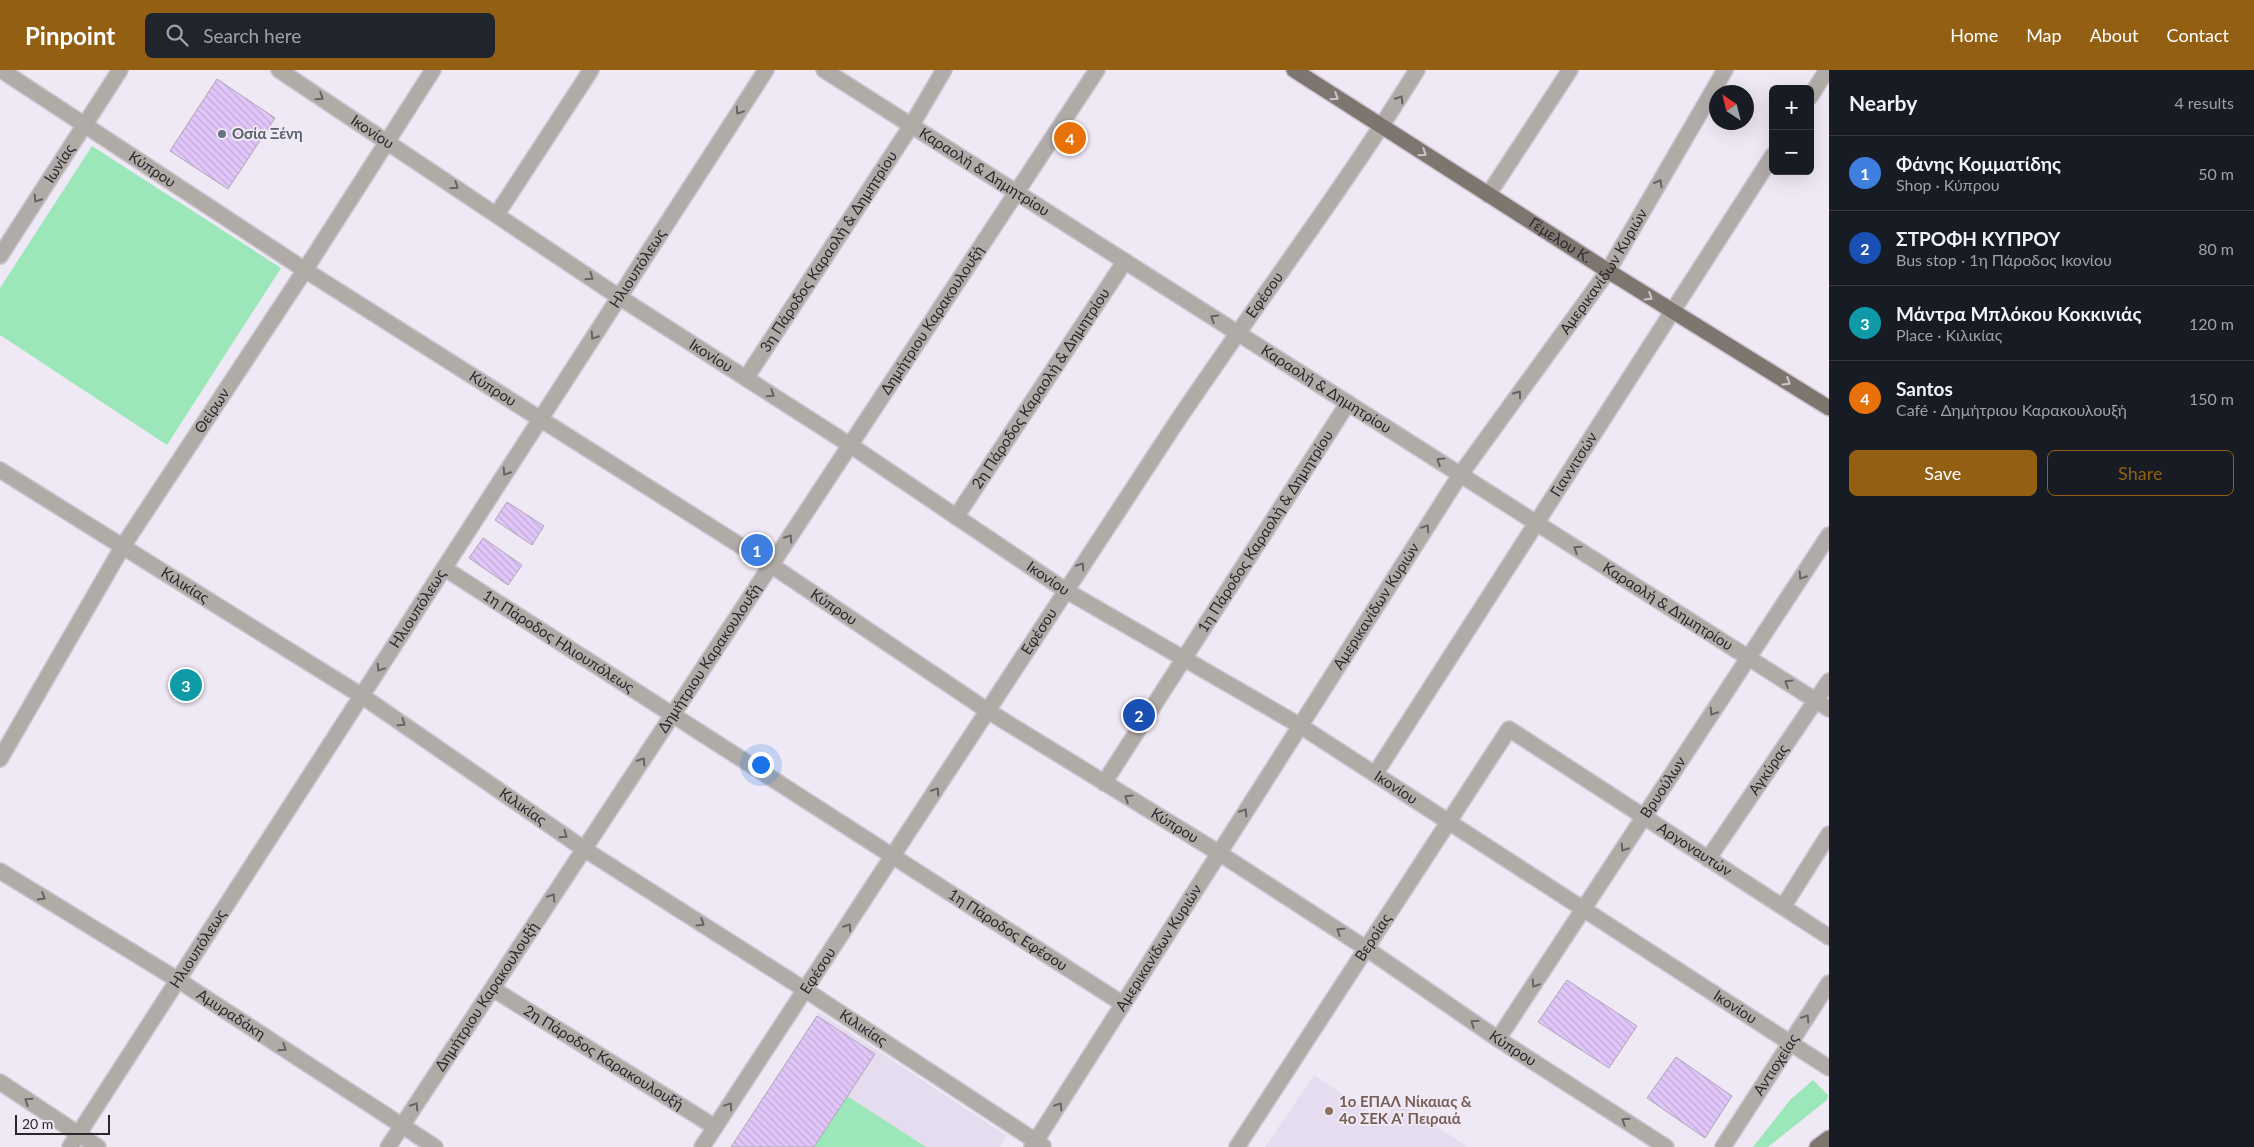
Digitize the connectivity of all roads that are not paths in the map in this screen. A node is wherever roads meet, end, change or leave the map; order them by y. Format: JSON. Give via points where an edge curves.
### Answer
{"nodes":[{"id":1,"x":1,"y":70,"type":"edge"},
{"id":2,"x":120,"y":70,"type":"edge"},
{"id":3,"x":279,"y":70,"type":"edge"},
{"id":4,"x":433,"y":70,"type":"edge"},
{"id":5,"x":591,"y":70,"type":"edge"},
{"id":6,"x":766,"y":70,"type":"edge"},
{"id":7,"x":824,"y":70,"type":"edge"},
{"id":8,"x":944,"y":70,"type":"edge"},
{"id":9,"x":1097,"y":70,"type":"edge"},
{"id":10,"x":1294,"y":70,"type":"edge"},
{"id":11,"x":1418,"y":70,"type":"edge"},
{"id":12,"x":1570,"y":70,"type":"edge"},
{"id":13,"x":1725,"y":70,"type":"edge"},
{"id":14,"x":1827,"y":70,"type":"edge"},
{"id":15,"x":1814,"y":90,"type":"edge"},
{"id":16,"x":84,"y":125,"type":"junction"},
{"id":17,"x":911,"y":126,"type":"junction"},
{"id":18,"x":1382,"y":127,"type":"junction"},
{"id":19,"x":387,"y":141,"type":"junction"},
{"id":20,"x":1769,"y":161,"type":"edge"},
{"id":21,"x":1016,"y":192,"type":"junction"},
{"id":22,"x":1488,"y":194,"type":"junction"},
{"id":23,"x":497,"y":214,"type":"junction"},
{"id":24,"x":0,"y":256,"type":"edge"},
{"id":25,"x":1125,"y":261,"type":"junction"},
{"id":26,"x":305,"y":270,"type":"junction"},
{"id":27,"x":1608,"y":271,"type":"junction"},
{"id":28,"x":620,"y":296,"type":"junction"},
{"id":29,"x":1673,"y":312,"type":"junction"},
{"id":30,"x":1236,"y":332,"type":"junction"},
{"id":31,"x":746,"y":378,"type":"junction"},
{"id":32,"x":1348,"y":403,"type":"junction"},
{"id":33,"x":1829,"y":408,"type":"edge"},
{"id":34,"x":540,"y":419,"type":"junction"},
{"id":35,"x":850,"y":445,"type":"junction"},
{"id":36,"x":0,"y":470,"type":"edge"},
{"id":37,"x":1460,"y":474,"type":"junction"},
{"id":38,"x":956,"y":517,"type":"junction"},
{"id":39,"x":1536,"y":523,"type":"junction"},
{"id":40,"x":1829,"y":535,"type":"edge"},
{"id":41,"x":123,"y":546,"type":"junction"},
{"id":42,"x":771,"y":565,"type":"junction"},
{"id":43,"x":444,"y":568,"type":"junction"},
{"id":44,"x":1065,"y":590,"type":"junction"},
{"id":45,"x":1749,"y":658,"type":"junction"},
{"id":46,"x":1184,"y":660,"type":"junction"},
{"id":47,"x":1829,"y":681,"type":"edge"},
{"id":48,"x":362,"y":696,"type":"junction"},
{"id":49,"x":1815,"y":700,"type":"junction"},
{"id":50,"x":1829,"y":709,"type":"edge"},
{"id":51,"x":988,"y":711,"type":"junction"},
{"id":52,"x":672,"y":715,"type":"junction"},
{"id":53,"x":1299,"y":725,"type":"junction"},
{"id":54,"x":1509,"y":729,"type":"joint"},
{"id":55,"x":0,"y":759,"type":"edge"},
{"id":56,"x":1375,"y":774,"type":"junction"},
{"id":57,"x":1104,"y":783,"type":"junction"},
{"id":58,"x":1644,"y":816,"type":"junction"},
{"id":59,"x":1449,"y":822,"type":"junction"},
{"id":60,"x":1829,"y":834,"type":"edge"},
{"id":61,"x":584,"y":849,"type":"junction"},
{"id":62,"x":1219,"y":854,"type":"junction"},
{"id":63,"x":893,"y":857,"type":"junction"},
{"id":64,"x":1708,"y":859,"type":"junction"},
{"id":65,"x":0,"y":872,"type":"edge"},
{"id":66,"x":1783,"y":907,"type":"junction"},
{"id":67,"x":1584,"y":909,"type":"junction"},
{"id":68,"x":1829,"y":937,"type":"edge"},
{"id":69,"x":1367,"y":949,"type":"junction"},
{"id":70,"x":178,"y":980,"type":"junction"},
{"id":71,"x":1829,"y":983,"type":"edge"},
{"id":72,"x":492,"y":989,"type":"junction"},
{"id":73,"x":806,"y":991,"type":"junction"},
{"id":74,"x":1123,"y":1004,"type":"junction"},
{"id":75,"x":1498,"y":1039,"type":"junction"},
{"id":76,"x":1790,"y":1043,"type":"junction"},
{"id":77,"x":1829,"y":1068,"type":"edge"},
{"id":78,"x":0,"y":1082,"type":"edge"},
{"id":79,"x":402,"y":1126,"type":"junction"},
{"id":80,"x":715,"y":1127,"type":"junction"},
{"id":81,"x":78,"y":1134,"type":"junction"},
{"id":82,"x":1829,"y":1138,"type":"edge"},
{"id":83,"x":1037,"y":1145,"type":"edge"},
{"id":84,"x":70,"y":1147,"type":"edge"},
{"id":85,"x":98,"y":1147,"type":"edge"},
{"id":86,"x":388,"y":1147,"type":"edge"},
{"id":87,"x":435,"y":1147,"type":"edge"},
{"id":88,"x":702,"y":1147,"type":"edge"},
{"id":89,"x":1237,"y":1147,"type":"edge"},
{"id":90,"x":1666,"y":1147,"type":"edge"},
{"id":91,"x":1723,"y":1147,"type":"edge"},
{"id":92,"x":1817,"y":1147,"type":"edge"}],
"edges":[{"from":1,"to":16,"type":"street","name":"Κύπρου"},
{"from":2,"to":16,"type":"street","name":"Ιωνίας"},
{"from":3,"to":19,"type":"street","name":"Ικονίου","one_way":true},
{"from":4,"to":19,"type":"street","name":"Θείρων"},
{"from":5,"to":23,"type":"street"},
{"from":6,"to":28,"type":"street","name":"Ηλιουπόλεως","one_way":true},
{"from":7,"to":17,"type":"street","name":"Καραολή & Δημητρίου"},
{"from":8,"to":17,"type":"street","name":"3η Πάροδος Καραολή & Δημητρίου"},
{"from":9,"to":21,"type":"street","name":"Δημήτριου Καρακουλουξή"},
{"from":10,"to":18,"type":"main road","name":"Γέμελου Κ.","one_way":true},
{"from":18,"to":11,"type":"street","name":"Εφέσου","one_way":true},
{"from":12,"to":22,"type":"street"},
{"from":27,"to":13,"type":"street","name":"Αμερικανίδων Κυριών","one_way":true},
{"from":14,"to":15,"type":"street"},
{"from":16,"to":24,"type":"street","name":"Ιωνίας","one_way":true},
{"from":16,"to":26,"type":"street","name":"Κύπρου"},
{"from":17,"to":21,"type":"street","name":"Καραολή & Δημητρίου"},
{"from":17,"to":31,"type":"street","name":"3η Πάροδος Καραολή & Δημητρίου"},
{"from":18,"to":22,"type":"main road","name":"Γέμελου Κ.","one_way":true},
{"from":18,"to":30,"type":"street","name":"Εφέσου"},
{"from":19,"to":23,"type":"street","name":"Ικονίου","one_way":true},
{"from":19,"to":26,"type":"street","name":"Θείρων"},
{"from":20,"to":29,"type":"street","name":"Γιαννιτσών"},
{"from":21,"to":25,"type":"street","name":"Καραολή & Δημητρίου"},
{"from":21,"to":35,"type":"street","name":"Δημήτριου Καρακουλουξή"},
{"from":22,"to":27,"type":"main road","name":"Γέμελου Κ."},
{"from":23,"to":28,"type":"street","name":"Ικονίου","one_way":true},
{"from":30,"to":25,"type":"street","name":"Καραολή & Δημητρίου","one_way":true},
{"from":25,"to":38,"type":"street","name":"2η Πάροδος Καραολή & Δημητρίου"},
{"from":26,"to":34,"type":"street","name":"Κύπρου"},
{"from":26,"to":41,"type":"street","name":"Θείρων"},
{"from":27,"to":29,"type":"main road","name":"Γέμελου Κ.","one_way":true},
{"from":37,"to":27,"type":"street","name":"Αμερικανίδων Κυριών","one_way":true},
{"from":28,"to":31,"type":"street","name":"Ικονίου"},
{"from":28,"to":34,"type":"street","name":"Ηλιουπόλεως","one_way":true},
{"from":29,"to":33,"type":"main road","name":"Γέμελου Κ.","one_way":true},
{"from":29,"to":39,"type":"street","name":"Γιαννιτσών"},
{"from":30,"to":32,"type":"street","name":"Καραολή & Δημητρίου"},
{"from":44,"to":30,"type":"street","name":"Εφέσου","one_way":true},
{"from":31,"to":35,"type":"street","name":"Ικονίου","one_way":true},
{"from":37,"to":32,"type":"street","name":"Καραολή & Δημητρίου","one_way":true},
{"from":32,"to":46,"type":"street","name":"1η Πάροδος Καραολή & Δημητρίου"},
{"from":34,"to":42,"type":"street","name":"Κύπρου"},
{"from":34,"to":43,"type":"street","name":"Ηλιουπόλεως","one_way":true},
{"from":35,"to":38,"type":"street","name":"Ικονίου"},
{"from":42,"to":35,"type":"street","name":"Δημήτριου Καρακουλουξή","one_way":true},
{"from":36,"to":41,"type":"street","name":"Κιλικίας"},
{"from":37,"to":39,"type":"street","name":"Καραολή & Δημητρίου"},
{"from":53,"to":37,"type":"street","name":"Αμερικανίδων Κυριών","one_way":true},
{"from":38,"to":44,"type":"street","name":"Ικονίου"},
{"from":45,"to":39,"type":"street","name":"Καραολή & Δημητρίου","one_way":true},
{"from":39,"to":56,"type":"street","name":"Γιαννιτσών"},
{"from":40,"to":45,"type":"street","name":"Βρυούλων","one_way":true},
{"from":41,"to":48,"type":"street","name":"Κιλικίας"},
{"from":41,"to":55,"type":"street","name":"Θείρων"},
{"from":42,"to":51,"type":"street","name":"Κύπρου"},
{"from":42,"to":52,"type":"street","name":"Δημήτριου Καρακουλουξή"},
{"from":43,"to":48,"type":"street","name":"Ηλιουπόλεως","one_way":true},
{"from":43,"to":52,"type":"street","name":"1η Πάροδος Ηλιουπόλεως"},
{"from":44,"to":46,"type":"street","name":"Ικονίου"},
{"from":44,"to":51,"type":"street","name":"Εφέσου"},
{"from":49,"to":45,"type":"street","name":"Καραολή & Δημητρίου","one_way":true},
{"from":45,"to":58,"type":"street","name":"Βρυούλων","one_way":true},
{"from":46,"to":53,"type":"street","name":"Ικονίου"},
{"from":46,"to":57,"type":"street","name":"1η Πάροδος Καραολή & Δημητρίου"},
{"from":47,"to":49,"type":"street","name":"Αγκύρας"},
{"from":48,"to":61,"type":"street","name":"Κιλικίας","one_way":true},
{"from":48,"to":70,"type":"street","name":"Ηλιουπόλεως"},
{"from":49,"to":50,"type":"street","name":"Καραολή & Δημητρίου"},
{"from":49,"to":64,"type":"street","name":"Αγκύρας"},
{"from":51,"to":57,"type":"street","name":"Κύπρου"},
{"from":63,"to":51,"type":"street","name":"Εφέσου","one_way":true},
{"from":61,"to":52,"type":"street","name":"Δημήτριου Καρακουλουξή","one_way":true},
{"from":52,"to":63,"type":"street","name":"1η Πάροδος Ηλιουπόλεως"},
{"from":53,"to":56,"type":"street","name":"Ικονίου"},
{"from":62,"to":53,"type":"street","name":"Αμερικανίδων Κυριών","one_way":true},
{"from":54,"to":58,"type":"street","name":"Αργοναυτών"},
{"from":54,"to":59,"type":"street","name":"Βεροίας"},
{"from":56,"to":59,"type":"street","name":"Ικονίου"},
{"from":62,"to":57,"type":"street","name":"Κύπρου","one_way":true},
{"from":58,"to":64,"type":"street","name":"Αργοναυτών"},
{"from":58,"to":67,"type":"street","name":"Βρυούλων","one_way":true},
{"from":59,"to":67,"type":"street","name":"Ικονίου"},
{"from":59,"to":69,"type":"street","name":"Βεροίας"},
{"from":60,"to":66,"type":"street"},
{"from":72,"to":61,"type":"street","name":"Δημήτριου Καρακουλουξή","one_way":true},
{"from":61,"to":73,"type":"street","name":"Κιλικίας","one_way":true},
{"from":69,"to":62,"type":"street","name":"Κύπρου","one_way":true},
{"from":62,"to":74,"type":"street","name":"Αμερικανίδων Κυριών"},
{"from":73,"to":63,"type":"street","name":"Εφέσου","one_way":true},
{"from":63,"to":74,"type":"street","name":"1η Πάροδος Εφέσου"},
{"from":64,"to":66,"type":"street","name":"Αργοναυτών"},
{"from":65,"to":70,"type":"street","name":"Αμυραδάκη","one_way":true},
{"from":66,"to":68,"type":"street","name":"Αργοναυτών"},
{"from":67,"to":75,"type":"street","name":"Βρυούλων","one_way":true},
{"from":67,"to":76,"type":"street","name":"Ικονίου"},
{"from":75,"to":69,"type":"street","name":"Κύπρου","one_way":true},
{"from":69,"to":89,"type":"street","name":"Βεροίας"},
{"from":70,"to":79,"type":"street","name":"Αμυραδάκη","one_way":true},
{"from":70,"to":81,"type":"street","name":"Ηλιουπόλεως"},
{"from":76,"to":71,"type":"street","name":"Αντιοχείας","one_way":true},
{"from":79,"to":72,"type":"street","name":"Δημήτριου Καρακουλουξή","one_way":true},
{"from":72,"to":80,"type":"street","name":"2η Πάροδος Καρακουλουξή"},
{"from":80,"to":73,"type":"street","name":"Εφέσου","one_way":true},
{"from":73,"to":83,"type":"street","name":"Κιλικίας"},
{"from":83,"to":74,"type":"street","name":"Αμερικανίδων Κυριών","one_way":true},
{"from":90,"to":75,"type":"street","name":"Κύπρου","one_way":true},
{"from":76,"to":77,"type":"street","name":"Ικονίου"},
{"from":76,"to":91,"type":"street","name":"Αντιοχείας"},
{"from":81,"to":78,"type":"street","one_way":true},
{"from":79,"to":86,"type":"street","name":"Δημήτριου Καρακουλουξή"},
{"from":79,"to":87,"type":"street","name":"Αμυραδάκη"},
{"from":80,"to":88,"type":"street","name":"Εφέσου"},
{"from":81,"to":84,"type":"street","name":"Ηλιουπόλεως"},
{"from":81,"to":85,"type":"street"},
{"from":82,"to":92,"type":"main road"}]}
